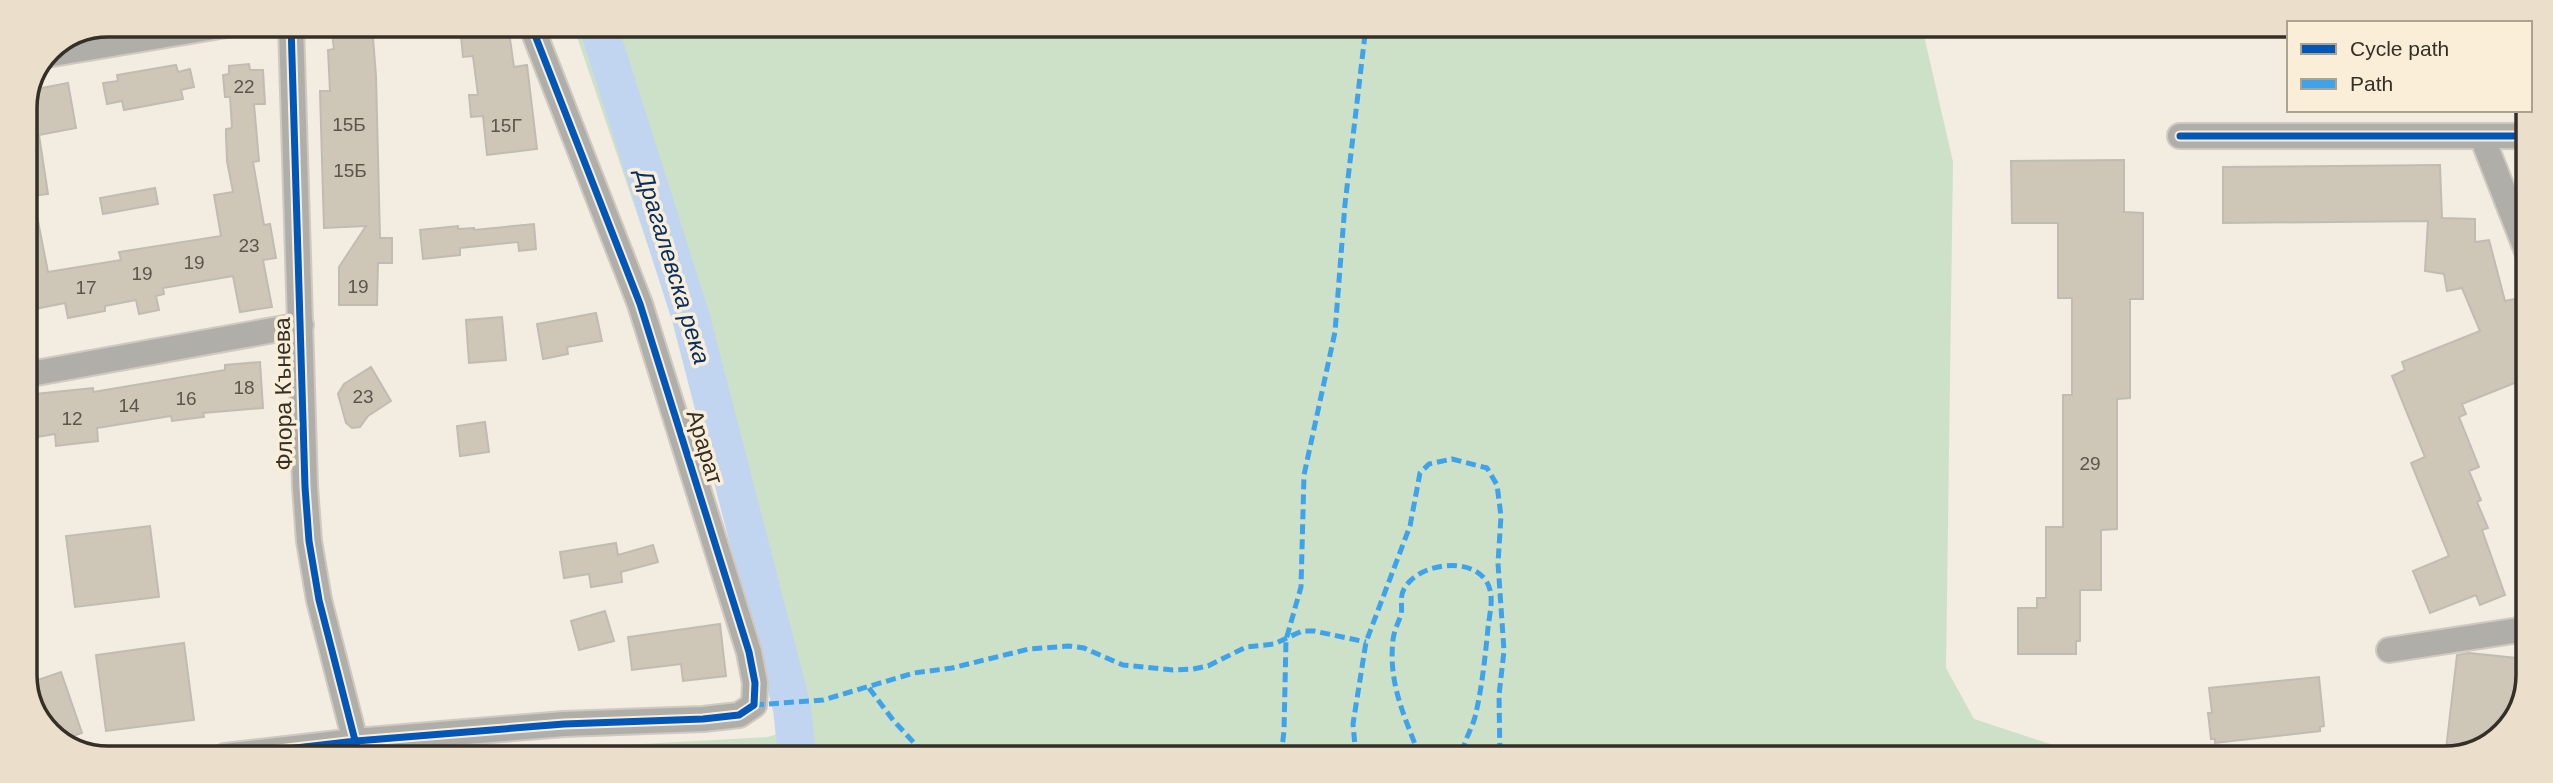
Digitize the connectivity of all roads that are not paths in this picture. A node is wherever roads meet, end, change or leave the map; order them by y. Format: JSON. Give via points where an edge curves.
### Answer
{"nodes":[{"id":1,"x":154,"y":37,"type":"edge"},
{"id":2,"x":291,"y":37,"type":"edge"},
{"id":3,"x":536,"y":37,"type":"edge"},
{"id":4,"x":65,"y":52,"type":"edge"},
{"id":5,"x":2180,"y":136,"type":"dead end"},
{"id":6,"x":2516,"y":136,"type":"edge"},
{"id":7,"x":2482,"y":137,"type":"junction"},
{"id":8,"x":2516,"y":223,"type":"edge"},
{"id":9,"x":301,"y":325,"type":"junction"},
{"id":10,"x":37,"y":373,"type":"edge"},
{"id":11,"x":2516,"y":631,"type":"edge"},
{"id":12,"x":2389,"y":650,"type":"dead end"},
{"id":13,"x":356,"y":746,"type":"edge"},
{"id":14,"x":382,"y":746,"type":"edge"}],
"edges":[{"from":1,"to":4,"type":"street"},
{"from":2,"to":9,"type":"street","name":"Флора Кънева"},
{"from":3,"to":14,"type":"street","name":"Арарат","via":[[640,304],[749,652],[754,705],[739,715],[703,719],[564,724]]},
{"from":5,"to":7,"type":"street"},
{"from":6,"to":7,"type":"street"},
{"from":7,"to":8,"type":"street"},
{"from":9,"to":10,"type":"street"},
{"from":9,"to":13,"type":"street","name":"Флора Кънева","via":[[309,541],[319,600]]},
{"from":11,"to":12,"type":"street"}]}
